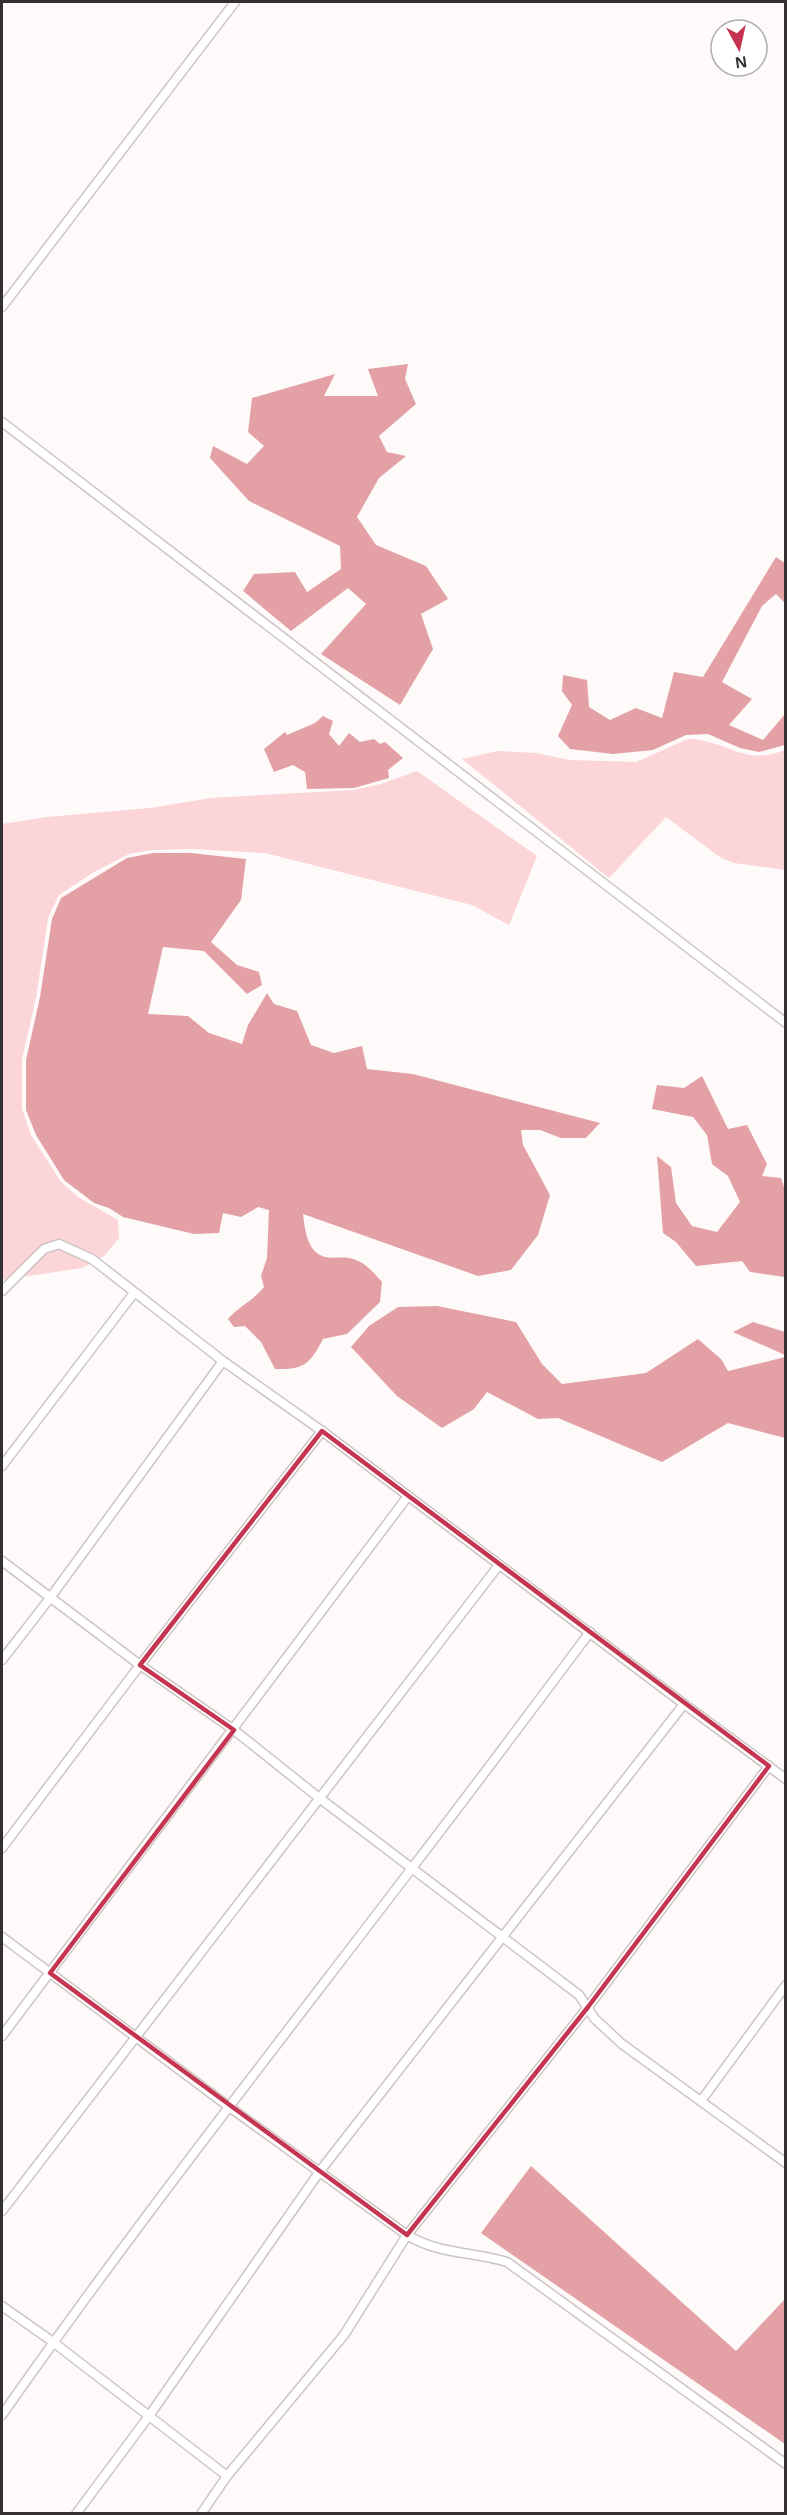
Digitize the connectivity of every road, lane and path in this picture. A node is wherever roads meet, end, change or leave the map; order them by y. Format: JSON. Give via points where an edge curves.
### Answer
{"nodes":[{"id":1,"x":235,"y":2,"type":"edge"},
{"id":2,"x":2,"y":307,"type":"edge"},
{"id":3,"x":2,"y":422,"type":"edge"},
{"id":4,"x":786,"y":1023,"type":"edge"},
{"id":5,"x":2,"y":1290,"type":"edge"},
{"id":6,"x":134,"y":1293,"type":"junction"},
{"id":7,"x":224,"y":1361,"type":"junction"},
{"id":8,"x":322,"y":1431,"type":"junction"},
{"id":9,"x":2,"y":1466,"type":"edge"},
{"id":10,"x":408,"y":1496,"type":"junction"},
{"id":11,"x":2,"y":1561,"type":"edge"},
{"id":12,"x":499,"y":1565,"type":"junction"},
{"id":13,"x":50,"y":1598,"type":"junction"},
{"id":14,"x":590,"y":1632,"type":"junction"},
{"id":15,"x":2,"y":1660,"type":"edge"},
{"id":16,"x":140,"y":1665,"type":"junction"},
{"id":17,"x":684,"y":1704,"type":"junction"},
{"id":18,"x":234,"y":1730,"type":"junction"},
{"id":19,"x":769,"y":1766,"type":"junction"},
{"id":20,"x":786,"y":1779,"type":"edge"},
{"id":21,"x":318,"y":1797,"type":"junction"},
{"id":22,"x":2,"y":1848,"type":"edge"},
{"id":23,"x":412,"y":1868,"type":"junction"},
{"id":24,"x":2,"y":1937,"type":"edge"},
{"id":25,"x":503,"y":1939,"type":"junction"},
{"id":26,"x":50,"y":1973,"type":"junction"},
{"id":27,"x":786,"y":1985,"type":"edge"},
{"id":28,"x":588,"y":2007,"type":"junction"},
{"id":29,"x":2,"y":2036,"type":"edge"},
{"id":30,"x":135,"y":2037,"type":"junction"},
{"id":31,"x":701,"y":2101,"type":"junction"},
{"id":32,"x":228,"y":2106,"type":"junction"},
{"id":33,"x":786,"y":2163,"type":"edge"},
{"id":34,"x":320,"y":2171,"type":"junction"},
{"id":35,"x":2,"y":2211,"type":"edge"},
{"id":36,"x":407,"y":2235,"type":"junction"},
{"id":37,"x":2,"y":2306,"type":"edge"},
{"id":38,"x":53,"y":2342,"type":"junction"},
{"id":39,"x":2,"y":2415,"type":"edge"},
{"id":40,"x":149,"y":2416,"type":"junction"},
{"id":41,"x":786,"y":2464,"type":"edge"},
{"id":42,"x":227,"y":2476,"type":"junction"},
{"id":43,"x":76,"y":2514,"type":"edge"},
{"id":44,"x":201,"y":2514,"type":"edge"}],
"edges":[{"from":1,"to":2,"type":"street"},
{"from":3,"to":4,"type":"street"},
{"from":5,"to":6,"type":"street","via":[[44,1249],[58,1244],[92,1259]]},
{"from":6,"to":7,"type":"street"},
{"from":6,"to":9,"type":"street"},
{"from":7,"to":8,"type":"street"},
{"from":7,"to":13,"type":"street"},
{"from":8,"to":10,"type":"street"},
{"from":8,"to":16,"type":"street"},
{"from":10,"to":12,"type":"street"},
{"from":10,"to":18,"type":"street"},
{"from":11,"to":13,"type":"street"},
{"from":12,"to":14,"type":"street"},
{"from":12,"to":21,"type":"street"},
{"from":13,"to":15,"type":"street"},
{"from":13,"to":16,"type":"street"},
{"from":14,"to":17,"type":"street"},
{"from":14,"to":23,"type":"street"},
{"from":16,"to":18,"type":"street"},
{"from":16,"to":22,"type":"street"},
{"from":17,"to":19,"type":"street"},
{"from":17,"to":25,"type":"street"},
{"from":18,"to":21,"type":"street"},
{"from":18,"to":26,"type":"street"},
{"from":19,"to":20,"type":"street"},
{"from":19,"to":28,"type":"street"},
{"from":21,"to":23,"type":"street"},
{"from":21,"to":30,"type":"street"},
{"from":23,"to":25,"type":"street"},
{"from":23,"to":32,"type":"street"},
{"from":24,"to":26,"type":"street"},
{"from":25,"to":28,"type":"street","via":[[579,1995]]},
{"from":25,"to":34,"type":"street"},
{"from":26,"to":29,"type":"street"},
{"from":26,"to":30,"type":"street"},
{"from":27,"to":31,"type":"street"},
{"from":28,"to":31,"type":"street","via":[[622,2044]]},
{"from":28,"to":36,"type":"street"},
{"from":30,"to":32,"type":"street"},
{"from":30,"to":35,"type":"street"},
{"from":31,"to":33,"type":"street"},
{"from":32,"to":34,"type":"street"},
{"from":32,"to":38,"type":"street"},
{"from":34,"to":36,"type":"street"},
{"from":34,"to":40,"type":"street"},
{"from":36,"to":41,"type":"street","via":[[426,2246],[507,2262]]},
{"from":36,"to":42,"type":"street","via":[[344,2335]]},
{"from":37,"to":38,"type":"street"},
{"from":38,"to":39,"type":"street"},
{"from":38,"to":40,"type":"street"},
{"from":40,"to":42,"type":"street"},
{"from":40,"to":43,"type":"street"},
{"from":42,"to":44,"type":"street"}]}
